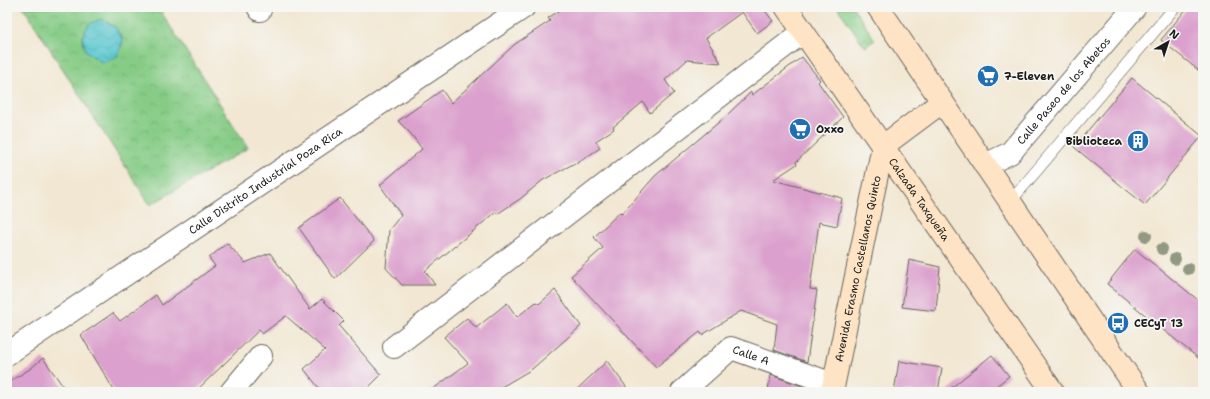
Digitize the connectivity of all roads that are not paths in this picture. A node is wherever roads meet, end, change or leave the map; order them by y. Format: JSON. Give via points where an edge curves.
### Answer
{"nodes":[{"id":1,"x":524,"y":7,"type":"edge"},
{"id":2,"x":786,"y":7,"type":"edge"},
{"id":3,"x":878,"y":7,"type":"edge"},
{"id":4,"x":1135,"y":7,"type":"edge"},
{"id":5,"x":1175,"y":7,"type":"edge"},
{"id":6,"x":803,"y":32,"type":"junction"},
{"id":7,"x":942,"y":102,"type":"junction"},
{"id":8,"x":883,"y":146,"type":"junction"},
{"id":9,"x":985,"y":165,"type":"junction"},
{"id":10,"x":1010,"y":202,"type":"junction"},
{"id":11,"x":394,"y":347,"type":"dead end"},
{"id":12,"x":7,"y":354,"type":"edge"},
{"id":13,"x":261,"y":356,"type":"dead end"},
{"id":14,"x":832,"y":388,"type":"edge"},
{"id":15,"x":231,"y":392,"type":"edge"},
{"id":16,"x":682,"y":392,"type":"edge"},
{"id":17,"x":1053,"y":392,"type":"edge"},
{"id":18,"x":1139,"y":392,"type":"edge"}],
"edges":[{"from":1,"to":12,"type":"street","name":"Calle Distrito Industrial Poza Rica"},
{"from":2,"to":6,"type":"main road","name":"Calzada Taxqueña"},
{"from":3,"to":7,"type":"main road"},
{"from":4,"to":9,"type":"street","name":"Calle Paseo de los Abetos","via":[[1010,153]]},
{"from":5,"to":10,"type":"lane"},
{"from":6,"to":8,"type":"main road","name":"Calzada Taxqueña"},
{"from":6,"to":11,"type":"street"},
{"from":7,"to":8,"type":"main road"},
{"from":7,"to":9,"type":"main road"},
{"from":8,"to":14,"type":"main road","name":"Avenida Erasmo Castellanos Quinto"},
{"from":8,"to":17,"type":"main road","name":"Calzada Taxqueña"},
{"from":9,"to":10,"type":"main road"},
{"from":10,"to":18,"type":"main road"},
{"from":13,"to":15,"type":"street"},
{"from":14,"to":16,"type":"street","name":"Calle A","via":[[731,348]]}]}
